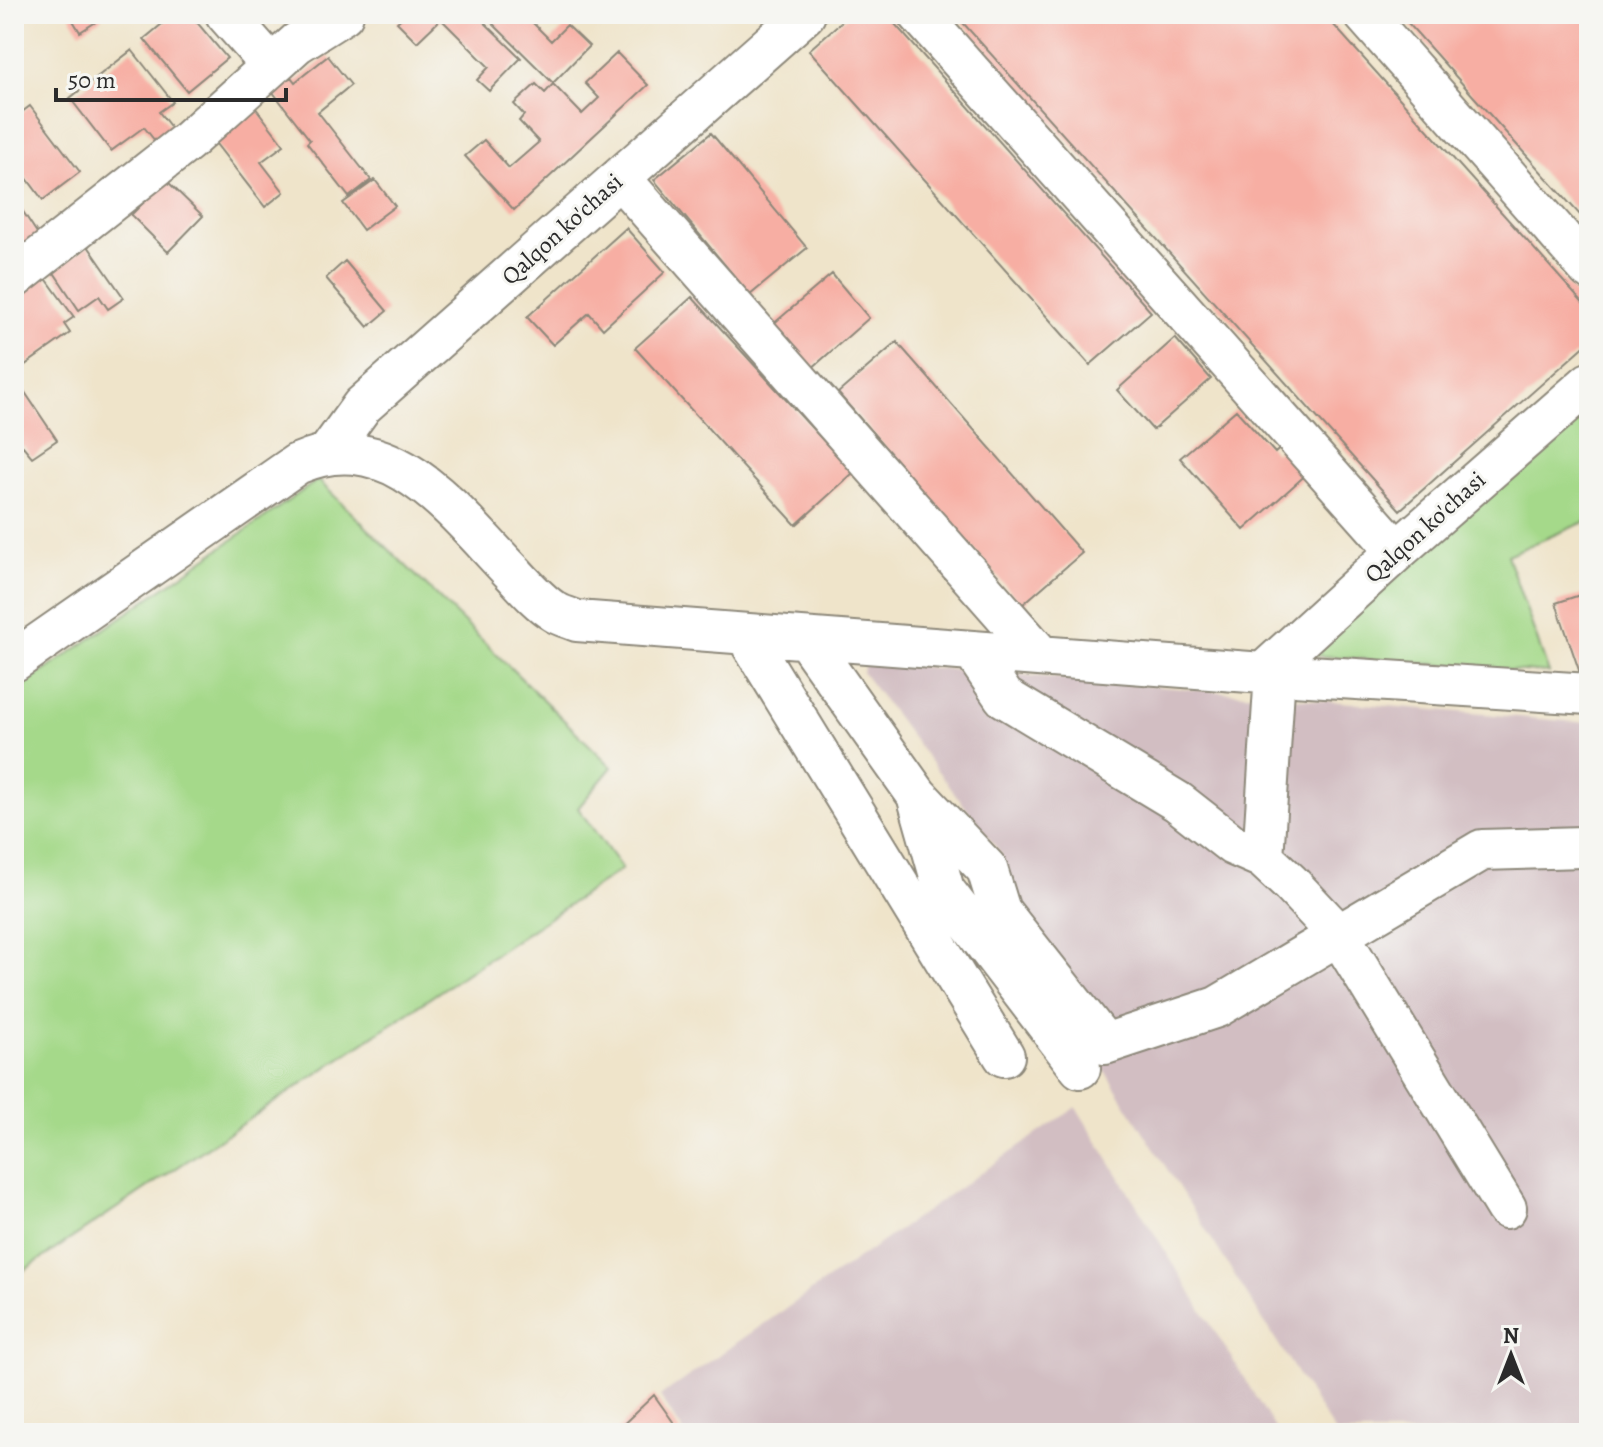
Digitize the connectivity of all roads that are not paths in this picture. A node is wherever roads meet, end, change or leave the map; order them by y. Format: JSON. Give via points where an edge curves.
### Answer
{"nodes":[{"id":1,"x":226,"y":14,"type":"edge"},
{"id":2,"x":343,"y":14,"type":"edge"},
{"id":3,"x":805,"y":14,"type":"edge"},
{"id":4,"x":919,"y":14,"type":"edge"},
{"id":5,"x":1364,"y":14,"type":"edge"},
{"id":6,"x":271,"y":65,"type":"junction"},
{"id":7,"x":620,"y":178,"type":"junction"},
{"id":8,"x":1589,"y":269,"type":"edge"},
{"id":9,"x":14,"y":278,"type":"edge"},
{"id":10,"x":1589,"y":383,"type":"edge"},
{"id":11,"x":328,"y":453,"type":"junction"},
{"id":12,"x":1397,"y":551,"type":"junction"},
{"id":13,"x":746,"y":635,"type":"junction"},
{"id":14,"x":807,"y":640,"type":"junction"},
{"id":15,"x":973,"y":651,"type":"junction"},
{"id":16,"x":1041,"y":656,"type":"junction"},
{"id":17,"x":14,"y":661,"type":"edge"},
{"id":18,"x":1269,"y":673,"type":"junction"},
{"id":19,"x":1589,"y":694,"type":"edge"},
{"id":20,"x":917,"y":795,"type":"junction"},
{"id":21,"x":1583,"y":847,"type":"dead end"},
{"id":22,"x":1263,"y":858,"type":"junction"},
{"id":23,"x":1339,"y":935,"type":"junction"},
{"id":24,"x":1004,"y":1056,"type":"dead end"},
{"id":25,"x":1080,"y":1068,"type":"dead end"},
{"id":26,"x":1506,"y":1208,"type":"dead end"}],
"edges":[{"from":1,"to":6,"type":"street"},
{"from":2,"to":6,"type":"street"},
{"from":3,"to":7,"type":"street","name":"Qalqon ko'chasi"},
{"from":4,"to":12,"type":"street"},
{"from":5,"to":8,"type":"street"},
{"from":6,"to":9,"type":"street","via":[[188,141]]},
{"from":7,"to":11,"type":"street","name":"Qalqon ko'chasi","via":[[362,406]]},
{"from":7,"to":16,"type":"street"},
{"from":10,"to":12,"type":"street","name":"Qalqon ko'chasi"},
{"from":11,"to":13,"type":"street","via":[[369,455],[425,483],[555,612],[608,625]]},
{"from":11,"to":17,"type":"street","via":[[297,464]]},
{"from":12,"to":18,"type":"street","name":"Qalqon ko'chasi"},
{"from":13,"to":14,"type":"street"},
{"from":13,"to":24,"type":"street"},
{"from":14,"to":15,"type":"street"},
{"from":14,"to":20,"type":"street"},
{"from":15,"to":16,"type":"street"},
{"from":15,"to":22,"type":"street","via":[[1004,697],[1178,802],[1233,845]]},
{"from":16,"to":18,"type":"street"},
{"from":18,"to":19,"type":"street"},
{"from":18,"to":22,"type":"street"},
{"from":20,"to":23,"type":"street","via":[[987,869],[1000,911],[1105,1044],[1217,1007]]},
{"from":20,"to":25,"type":"street","via":[[944,890]]},
{"from":21,"to":23,"type":"street","via":[[1482,850]]},
{"from":22,"to":23,"type":"street"},
{"from":23,"to":26,"type":"street"}]}
